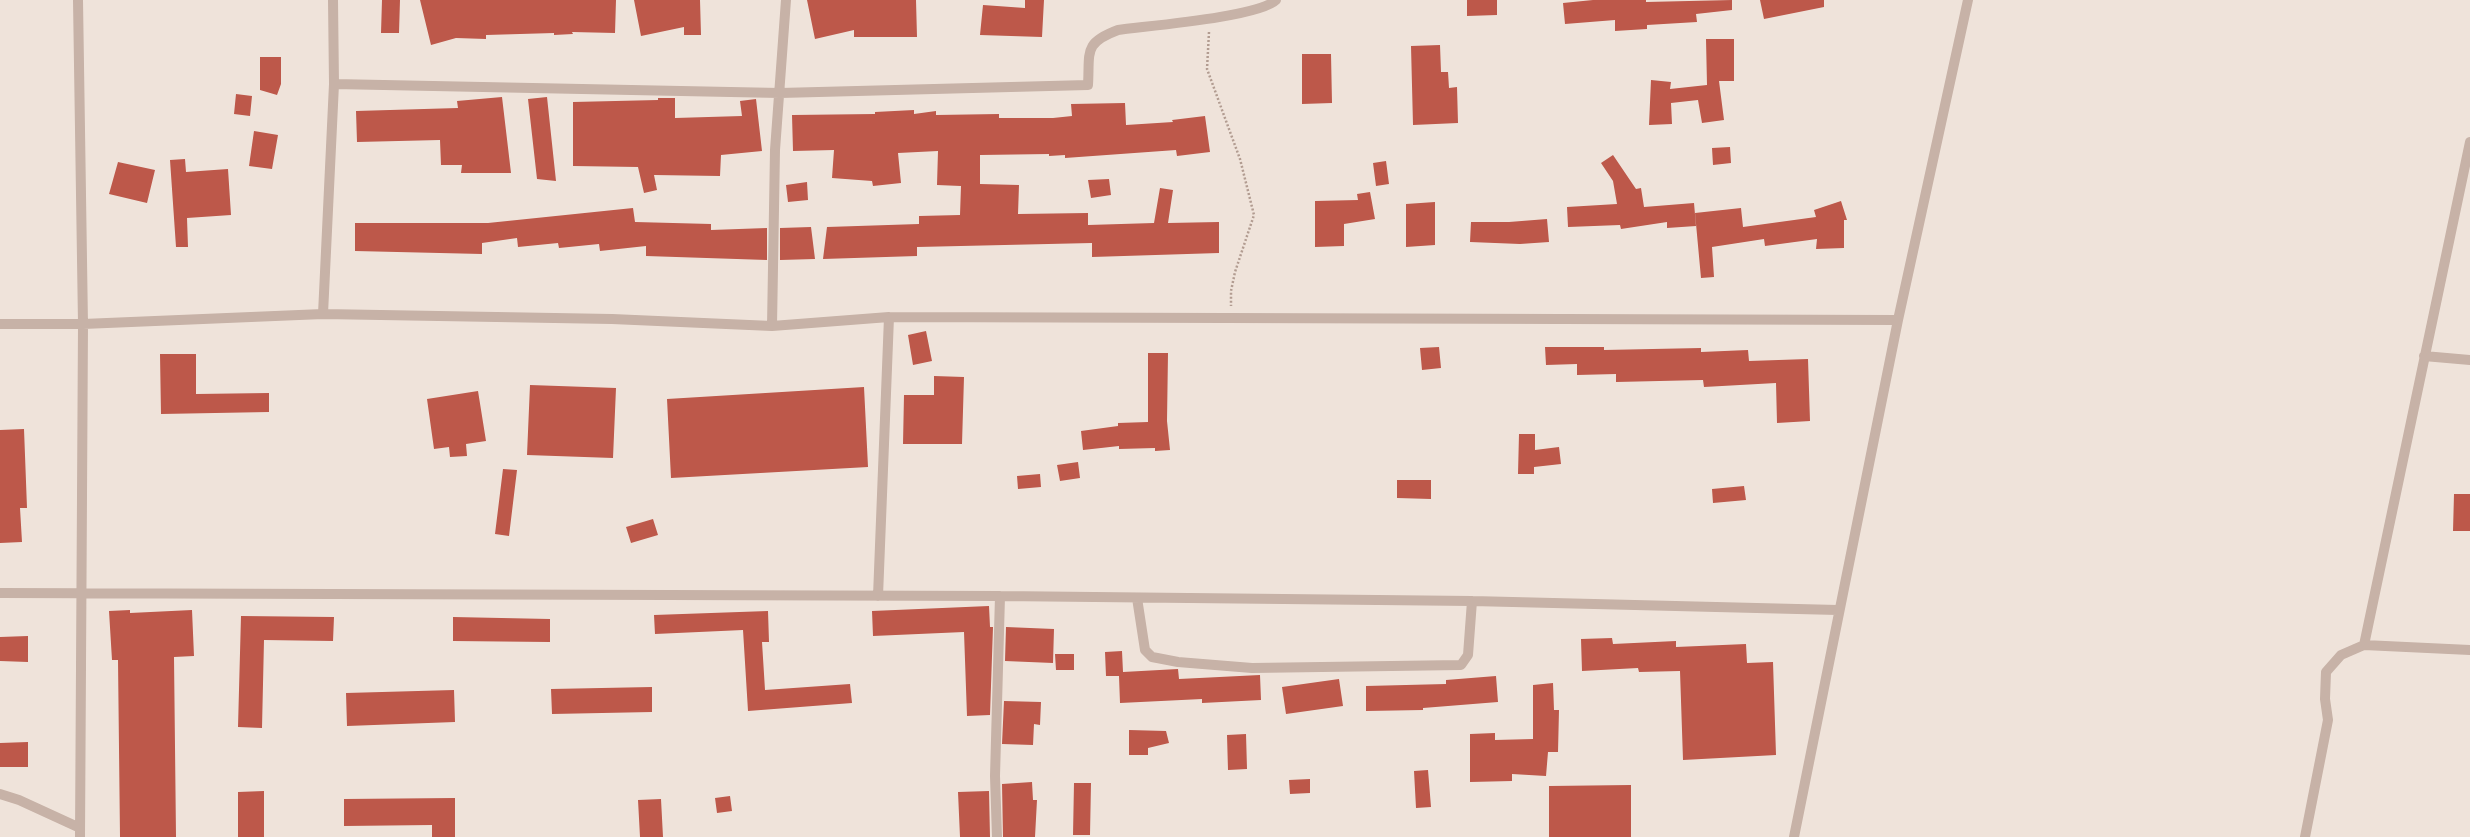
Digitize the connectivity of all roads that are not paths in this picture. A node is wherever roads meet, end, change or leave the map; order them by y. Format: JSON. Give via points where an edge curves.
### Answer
{"nodes":[{"id":1,"x":78,"y":0,"type":"edge"},
{"id":2,"x":333,"y":0,"type":"edge"},
{"id":3,"x":786,"y":0,"type":"edge"},
{"id":4,"x":1276,"y":0,"type":"edge"},
{"id":5,"x":1968,"y":0,"type":"edge"},
{"id":6,"x":334,"y":84,"type":"junction"},
{"id":7,"x":780,"y":93,"type":"junction"},
{"id":8,"x":2470,"y":142,"type":"edge"},
{"id":9,"x":323,"y":314,"type":"junction"},
{"id":10,"x":889,"y":317,"type":"junction"},
{"id":11,"x":1898,"y":320,"type":"junction"},
{"id":12,"x":0,"y":324,"type":"edge"},
{"id":13,"x":83,"y":324,"type":"junction"},
{"id":14,"x":772,"y":326,"type":"junction"},
{"id":15,"x":2424,"y":356,"type":"junction"},
{"id":16,"x":2470,"y":360,"type":"edge"},
{"id":17,"x":0,"y":593,"type":"edge"},
{"id":18,"x":80,"y":593,"type":"junction"},
{"id":19,"x":878,"y":596,"type":"junction"},
{"id":20,"x":1000,"y":596,"type":"junction"},
{"id":21,"x":1137,"y":598,"type":"junction"},
{"id":22,"x":1472,"y":601,"type":"junction"},
{"id":23,"x":1838,"y":610,"type":"junction"},
{"id":24,"x":2364,"y":645,"type":"junction"},
{"id":25,"x":2470,"y":650,"type":"edge"},
{"id":26,"x":0,"y":794,"type":"edge"},
{"id":27,"x":80,"y":833,"type":"edge"},
{"id":28,"x":997,"y":837,"type":"edge"},
{"id":29,"x":1794,"y":837,"type":"edge"},
{"id":30,"x":2305,"y":837,"type":"edge"}],
"edges":[{"from":1,"to":13,"type":"street"},
{"from":2,"to":6,"type":"street"},
{"from":3,"to":7,"type":"street"},
{"from":4,"to":7,"type":"street","via":[[1263,7],[1209,19],[1118,30],[1099,38],[1090,48],[1088,85]]},
{"from":5,"to":11,"type":"street"},
{"from":6,"to":7,"type":"street"},
{"from":6,"to":9,"type":"street"},
{"from":7,"to":14,"type":"street","via":[[775,150]]},
{"from":8,"to":15,"type":"street"},
{"from":9,"to":13,"type":"street"},
{"from":9,"to":14,"type":"street","via":[[612,319]]},
{"from":10,"to":11,"type":"street"},
{"from":10,"to":14,"type":"street"},
{"from":10,"to":19,"type":"street"},
{"from":11,"to":23,"type":"street"},
{"from":12,"to":13,"type":"street"},
{"from":13,"to":18,"type":"street"},
{"from":15,"to":16,"type":"street"},
{"from":15,"to":24,"type":"street"},
{"from":17,"to":18,"type":"street"},
{"from":18,"to":19,"type":"street"},
{"from":18,"to":27,"type":"street"},
{"from":19,"to":20,"type":"street"},
{"from":20,"to":21,"type":"street"},
{"from":20,"to":28,"type":"street","via":[[995,776]]},
{"from":21,"to":22,"type":"street"},
{"from":21,"to":22,"type":"street","via":[[1145,650],[1152,657],[1178,662],[1252,668],[1461,665],[1468,655]]},
{"from":22,"to":23,"type":"street"},
{"from":23,"to":29,"type":"street"},
{"from":24,"to":25,"type":"street"},
{"from":24,"to":30,"type":"street","via":[[2341,655],[2326,672],[2325,699],[2328,720]]},
{"from":26,"to":27,"type":"street","via":[[19,800]]}]}
